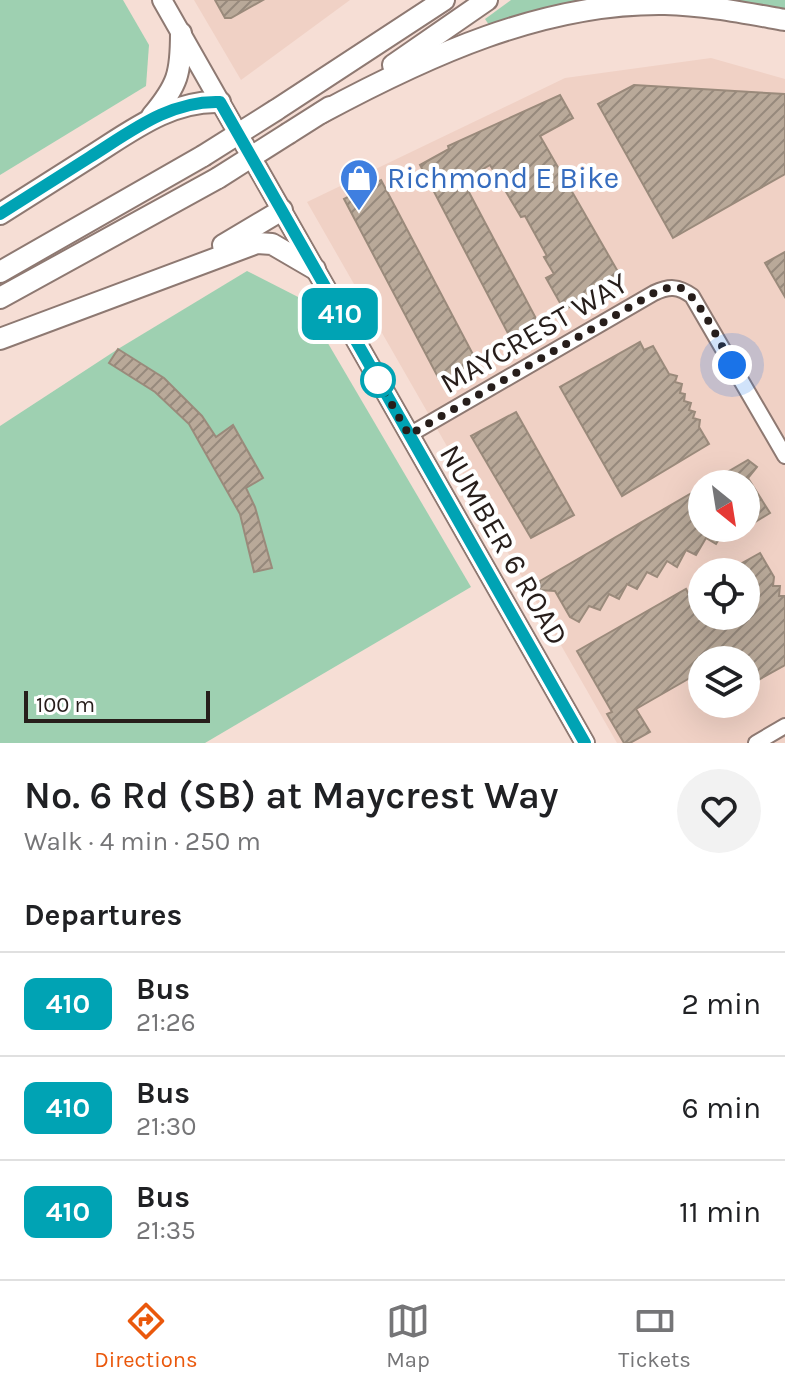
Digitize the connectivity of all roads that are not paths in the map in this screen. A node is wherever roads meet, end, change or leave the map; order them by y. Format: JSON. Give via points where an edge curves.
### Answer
{"nodes":[{"id":1,"x":162,"y":0,"type":"edge"},
{"id":2,"x":487,"y":0,"type":"edge"},
{"id":3,"x":437,"y":4,"type":"edge"},
{"id":4,"x":785,"y":20,"type":"edge"},
{"id":5,"x":181,"y":33,"type":"junction"},
{"id":6,"x":220,"y":102,"type":"junction"},
{"id":7,"x":321,"y":113,"type":"junction"},
{"id":8,"x":150,"y":119,"type":"junction"},
{"id":9,"x":282,"y":210,"type":"junction"},
{"id":10,"x":0,"y":214,"type":"edge"},
{"id":11,"x":315,"y":269,"type":"junction"},
{"id":12,"x":182,"y":270,"type":"junction"},
{"id":13,"x":0,"y":272,"type":"edge"},
{"id":14,"x":0,"y":298,"type":"edge"},
{"id":15,"x":0,"y":339,"type":"edge"},
{"id":16,"x":409,"y":435,"type":"junction"},
{"id":17,"x":785,"y":456,"type":"edge"},
{"id":18,"x":785,"y":726,"type":"edge"},
{"id":19,"x":585,"y":743,"type":"edge"},
{"id":20,"x":756,"y":743,"type":"edge"}],
"edges":[{"from":1,"to":5,"type":"main road","name":"NUMBER 6 ROAD"},
{"from":2,"to":7,"type":"highway"},
{"from":3,"to":13,"type":"highway","bridge":true,"via":[[203,156]]},
{"from":4,"to":7,"type":"highway","via":[[664,4],[598,9],[455,49]]},
{"from":5,"to":6,"type":"main road","name":"NUMBER 6 ROAD"},
{"from":5,"to":8,"type":"highway","via":[[181,64],[172,92]]},
{"from":6,"to":8,"type":"highway","via":[[181,106]]},
{"from":6,"to":9,"type":"main road","name":"NUMBER 6 ROAD"},
{"from":7,"to":14,"type":"highway","bridge":true,"via":[[218,178]]},
{"from":8,"to":10,"type":"highway"},
{"from":9,"to":11,"type":"main road","name":"NUMBER 6 ROAD"},
{"from":9,"to":12,"type":"highway"},
{"from":11,"to":12,"type":"highway","via":[[272,244],[257,243]]},
{"from":11,"to":16,"type":"main road","name":"NUMBER 6 ROAD"},
{"from":12,"to":15,"type":"highway"},
{"from":16,"to":17,"type":"street","name":"MAYCREST WAY","via":[[654,293],[679,287],[692,296]]},
{"from":16,"to":19,"type":"main road","name":"NUMBER 6 ROAD"},
{"from":18,"to":20,"type":"street"}]}
